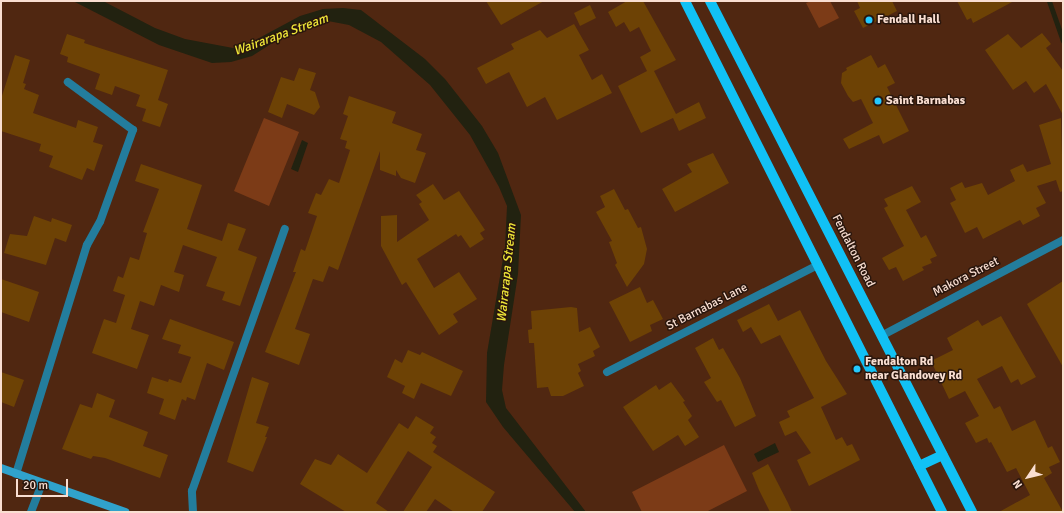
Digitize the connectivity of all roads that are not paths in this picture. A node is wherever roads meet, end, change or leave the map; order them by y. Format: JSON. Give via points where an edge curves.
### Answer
{"nodes":[{"id":1,"x":685,"y":1,"type":"edge"},
{"id":2,"x":710,"y":1,"type":"edge"},
{"id":3,"x":68,"y":82,"type":"dead end"},
{"id":4,"x":285,"y":229,"type":"dead end"},
{"id":5,"x":1063,"y":240,"type":"edge"},
{"id":6,"x":818,"y":265,"type":"junction"},
{"id":7,"x":882,"y":336,"type":"junction"},
{"id":8,"x":607,"y":372,"type":"dead end"},
{"id":9,"x":943,"y":455,"type":"junction"},
{"id":10,"x":919,"y":466,"type":"junction"},
{"id":11,"x":1,"y":468,"type":"edge"},
{"id":12,"x":16,"y":474,"type":"junction"},
{"id":13,"x":42,"y":483,"type":"junction"},
{"id":14,"x":31,"y":512,"type":"edge"},
{"id":15,"x":125,"y":512,"type":"edge"},
{"id":16,"x":193,"y":512,"type":"edge"},
{"id":17,"x":942,"y":512,"type":"edge"},
{"id":18,"x":972,"y":512,"type":"edge"}],
"edges":[{"from":1,"to":6,"type":"main road"},
{"from":2,"to":7,"type":"main road","name":"Fendalton Road"},
{"from":3,"to":12,"type":"street","via":[[133,130],[100,222],[87,245]]},
{"from":4,"to":16,"type":"street","via":[[192,491]]},
{"from":5,"to":7,"type":"street","name":"Makora Street"},
{"from":6,"to":8,"type":"street","name":"St Barnabas Lane"},
{"from":6,"to":10,"type":"main road"},
{"from":7,"to":9,"type":"main road","name":"Fendalton Road"},
{"from":9,"to":10,"type":"main road"},
{"from":9,"to":18,"type":"main road","name":"Fendalton Road"},
{"from":10,"to":17,"type":"main road"},
{"from":11,"to":12,"type":"street"},
{"from":12,"to":13,"type":"street"},
{"from":13,"to":14,"type":"street"},
{"from":13,"to":15,"type":"street"}]}
